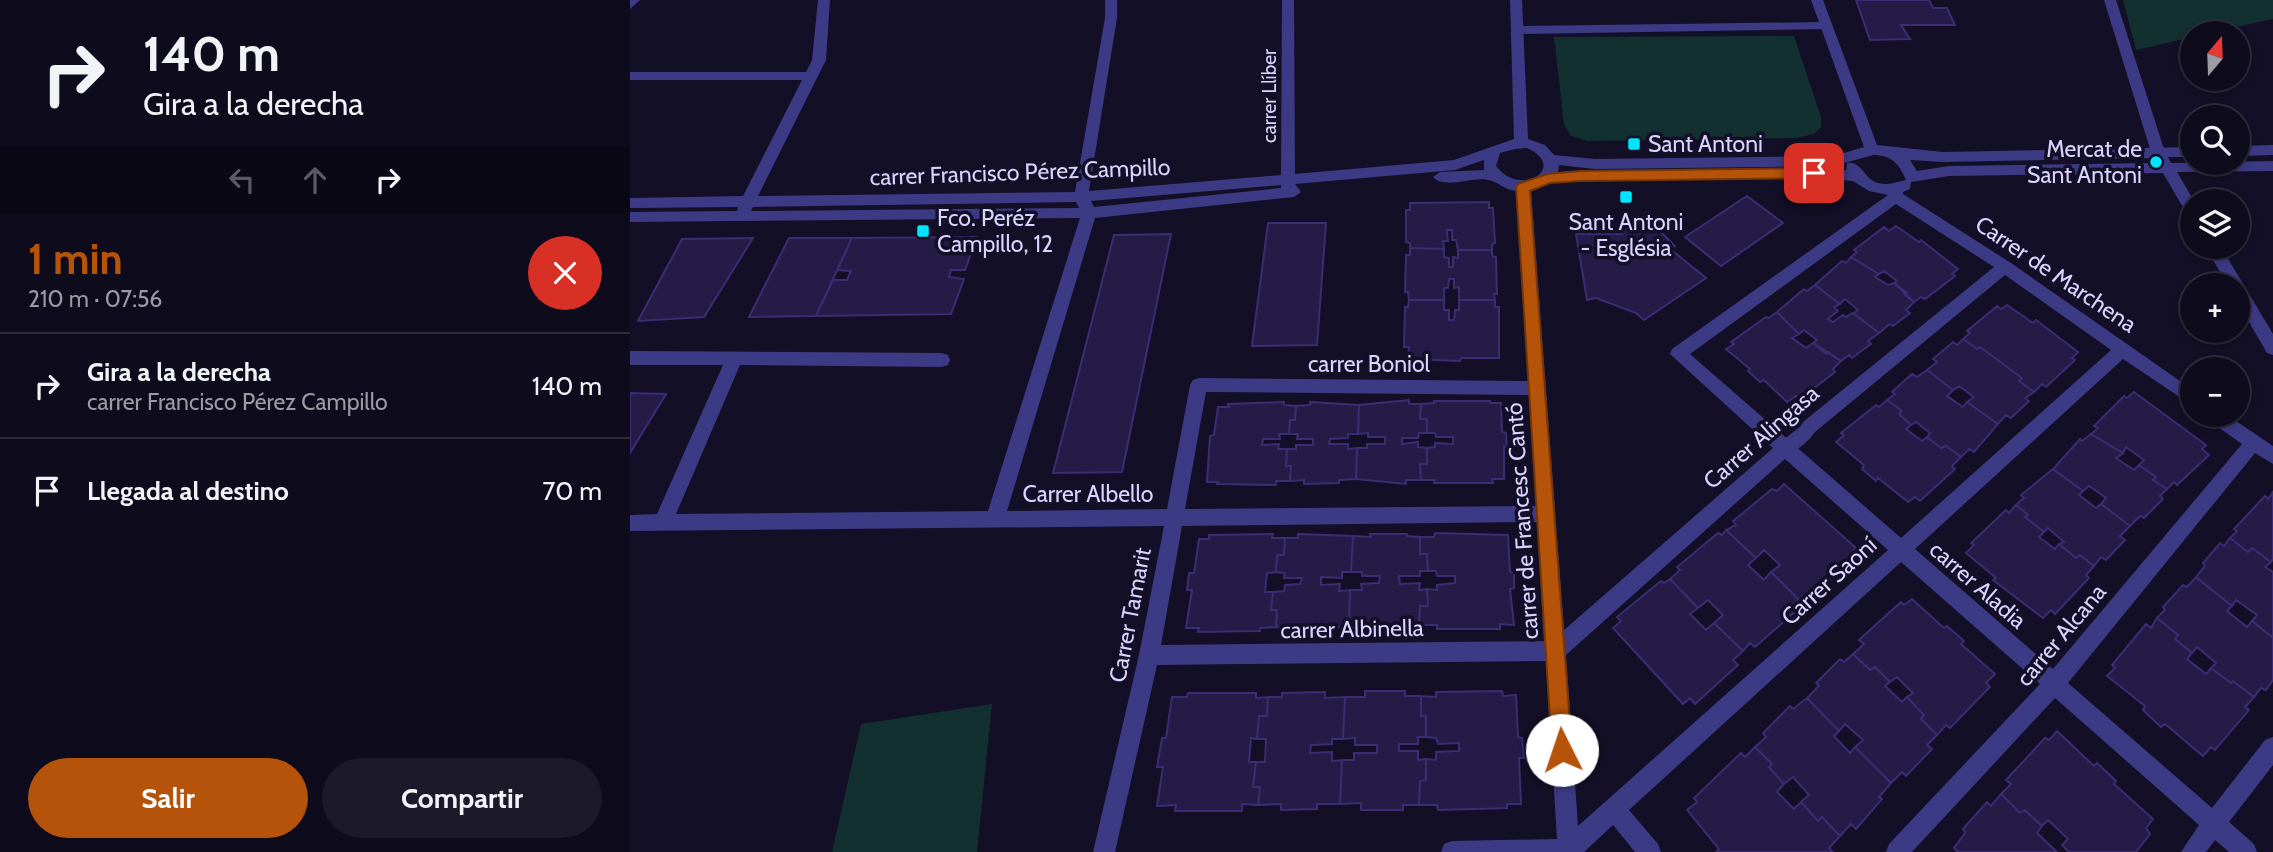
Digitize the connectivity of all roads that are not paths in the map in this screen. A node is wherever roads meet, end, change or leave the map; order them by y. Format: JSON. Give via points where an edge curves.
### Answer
{"nodes":[{"id":1,"x":634,"y":0,"type":"edge"},
{"id":2,"x":824,"y":0,"type":"edge"},
{"id":3,"x":1111,"y":0,"type":"edge"},
{"id":4,"x":1289,"y":0,"type":"edge"},
{"id":5,"x":1516,"y":0,"type":"edge"},
{"id":6,"x":1817,"y":0,"type":"edge"},
{"id":7,"x":2110,"y":0,"type":"edge"},
{"id":8,"x":630,"y":5,"type":"edge"},
{"id":9,"x":1826,"y":26,"type":"junction"},
{"id":10,"x":1517,"y":30,"type":"junction"},
{"id":11,"x":630,"y":76,"type":"edge"},
{"id":12,"x":812,"y":76,"type":"junction"},
{"id":13,"x":1521,"y":143,"type":"junction"},
{"id":14,"x":1872,"y":150,"type":"junction"},
{"id":15,"x":2273,"y":150,"type":"edge"},
{"id":16,"x":2250,"y":151,"type":"edge"},
{"id":17,"x":2158,"y":152,"type":"junction"},
{"id":18,"x":2180,"y":152,"type":"edge"},
{"id":19,"x":1493,"y":153,"type":"junction"},
{"id":20,"x":1894,"y":154,"type":"junction"},
{"id":21,"x":1854,"y":158,"type":"junction"},
{"id":22,"x":1550,"y":159,"type":"junction"},
{"id":23,"x":2273,"y":166,"type":"edge"},
{"id":24,"x":2167,"y":168,"type":"junction"},
{"id":25,"x":1492,"y":175,"type":"junction"},
{"id":26,"x":1857,"y":176,"type":"junction"},
{"id":27,"x":1911,"y":177,"type":"junction"},
{"id":28,"x":1547,"y":178,"type":"junction"},
{"id":29,"x":1288,"y":187,"type":"junction"},
{"id":30,"x":1523,"y":187,"type":"junction"},
{"id":31,"x":2180,"y":190,"type":"edge"},
{"id":32,"x":1896,"y":193,"type":"junction"},
{"id":33,"x":630,"y":203,"type":"edge"},
{"id":34,"x":1085,"y":205,"type":"junction"},
{"id":35,"x":745,"y":208,"type":"junction"},
{"id":36,"x":630,"y":217,"type":"edge"},
{"id":37,"x":2005,"y":267,"type":"junction"},
{"id":38,"x":2250,"y":309,"type":"edge"},
{"id":39,"x":2273,"y":348,"type":"edge"},
{"id":40,"x":2123,"y":349,"type":"junction"},
{"id":41,"x":630,"y":358,"type":"edge"},
{"id":42,"x":734,"y":359,"type":"junction"},
{"id":43,"x":942,"y":360,"type":"dead end"},
{"id":44,"x":1199,"y":385,"type":"joint"},
{"id":45,"x":1538,"y":388,"type":"junction"},
{"id":46,"x":2180,"y":390,"type":"edge"},
{"id":47,"x":2231,"y":427,"type":"edge"},
{"id":48,"x":2253,"y":443,"type":"junction"},
{"id":49,"x":1785,"y":448,"type":"junction"},
{"id":50,"x":2273,"y":456,"type":"edge"},
{"id":51,"x":1546,"y":514,"type":"junction"},
{"id":52,"x":1173,"y":518,"type":"junction"},
{"id":53,"x":995,"y":519,"type":"junction"},
{"id":54,"x":630,"y":523,"type":"edge"},
{"id":55,"x":663,"y":523,"type":"junction"},
{"id":56,"x":1901,"y":550,"type":"junction"},
{"id":57,"x":1555,"y":651,"type":"junction"},
{"id":58,"x":1149,"y":655,"type":"junction"},
{"id":59,"x":2054,"y":684,"type":"junction"},
{"id":60,"x":2273,"y":748,"type":"edge"},
{"id":61,"x":1615,"y":809,"type":"junction"},
{"id":62,"x":2214,"y":824,"type":"junction"},
{"id":63,"x":1569,"y":851,"type":"edge"},
{"id":64,"x":1104,"y":852,"type":"edge"},
{"id":65,"x":1452,"y":852,"type":"edge"},
{"id":66,"x":1650,"y":852,"type":"edge"},
{"id":67,"x":1897,"y":852,"type":"edge"},
{"id":68,"x":2192,"y":852,"type":"edge"},
{"id":69,"x":2246,"y":852,"type":"edge"}],
"edges":[{"from":1,"to":8,"type":"street"},
{"from":2,"to":12,"type":"street","via":[[819,60]]},
{"from":3,"to":34,"type":"street"},
{"from":4,"to":29,"type":"street","name":"carrer Llíber"},
{"from":5,"to":10,"type":"street"},
{"from":6,"to":9,"type":"street"},
{"from":7,"to":17,"type":"street"},
{"from":9,"to":10,"type":"street"},
{"from":9,"to":14,"type":"street"},
{"from":10,"to":13,"type":"street"},
{"from":11,"to":12,"type":"street"},
{"from":12,"to":35,"type":"street"},
{"from":13,"to":19,"type":"street"},
{"from":13,"to":22,"type":"street","via":[[1540,148]]},
{"from":14,"to":20,"type":"street"},
{"from":14,"to":21,"type":"street"},
{"from":15,"to":16,"type":"street"},
{"from":17,"to":18,"type":"street"},
{"from":17,"to":20,"type":"street"},
{"from":17,"to":24,"type":"street"},
{"from":19,"to":25,"type":"street","via":[[1489,161]]},
{"from":19,"to":29,"type":"street","name":"carrer Francisco Pérez Campillo","via":[[1455,165]]},
{"from":20,"to":27,"type":"street","via":[[1910,169]]},
{"from":21,"to":22,"type":"street","via":[[1608,164]]},
{"from":21,"to":26,"type":"street"},
{"from":22,"to":28,"type":"street"},
{"from":23,"to":24,"type":"street"},
{"from":24,"to":27,"type":"street","via":[[1949,171]]},
{"from":24,"to":31,"type":"street"},
{"from":25,"to":29,"type":"street","name":"carrer Francisco Pérez Campillo"},
{"from":25,"to":30,"type":"street"},
{"from":26,"to":28,"type":"street"},
{"from":26,"to":32,"type":"street"},
{"from":27,"to":32,"type":"street"},
{"from":28,"to":30,"type":"street"},
{"from":29,"to":34,"type":"street","name":"carrer Francisco Pérez Campillo"},
{"from":30,"to":45,"type":"street","name":"carrer de Francesc Cantó"},
{"from":32,"to":37,"type":"street","name":"Carrer de Marchena"},
{"from":32,"to":49,"type":"street","name":"carrer Aladia","via":[[1678,354]]},
{"from":33,"to":35,"type":"street","name":"carrer Francisco Pérez Campillo"},
{"from":34,"to":35,"type":"street","name":"carrer Francisco Pérez Campillo"},
{"from":34,"to":53,"type":"street"},
{"from":35,"to":36,"type":"street","name":"carrer Francisco Pérez Campillo"},
{"from":37,"to":40,"type":"street","name":"Carrer de Marchena"},
{"from":37,"to":49,"type":"street","name":"Carrer Alingasa"},
{"from":38,"to":39,"type":"street"},
{"from":40,"to":46,"type":"street","name":"Carrer de Marchena"},
{"from":40,"to":56,"type":"street","name":"Carrer Saoní"},
{"from":41,"to":42,"type":"street"},
{"from":42,"to":43,"type":"street"},
{"from":42,"to":55,"type":"street"},
{"from":44,"to":45,"type":"street","name":"carrer Boniol"},
{"from":44,"to":52,"type":"street","name":"Carrer Tamarit"},
{"from":45,"to":51,"type":"street","name":"carrer de Francesc Cantó"},
{"from":47,"to":48,"type":"street"},
{"from":48,"to":50,"type":"street"},
{"from":48,"to":59,"type":"street","name":"carrer Alcana"},
{"from":49,"to":56,"type":"street","name":"carrer Aladia"},
{"from":49,"to":57,"type":"street","name":"Carrer Alingasa"},
{"from":51,"to":52,"type":"street","name":"Carrer Albello"},
{"from":51,"to":57,"type":"street","name":"carrer de Francesc Cantó"},
{"from":52,"to":53,"type":"street","name":"Carrer Albello"},
{"from":52,"to":58,"type":"street","name":"Carrer Tamarit"},
{"from":53,"to":55,"type":"street","name":"Carrer Albello"},
{"from":54,"to":55,"type":"street","name":"Carrer Albello"},
{"from":56,"to":59,"type":"street","name":"carrer Aladia"},
{"from":56,"to":61,"type":"street","name":"Carrer Saoní"},
{"from":57,"to":58,"type":"street","name":"carrer Albinella"},
{"from":57,"to":63,"type":"street","name":"carrer de Francesc Cantó"},
{"from":58,"to":64,"type":"street","name":"Carrer Tamarit"},
{"from":59,"to":62,"type":"street","name":"carrer Aladia"},
{"from":59,"to":67,"type":"street","name":"carrer Alcana"},
{"from":60,"to":62,"type":"street"},
{"from":61,"to":63,"type":"street","name":"Carrer Saoní"},
{"from":61,"to":66,"type":"street"},
{"from":62,"to":68,"type":"street"},
{"from":62,"to":69,"type":"street","name":"carrer Aladia"},
{"from":63,"to":65,"type":"street"}]}
